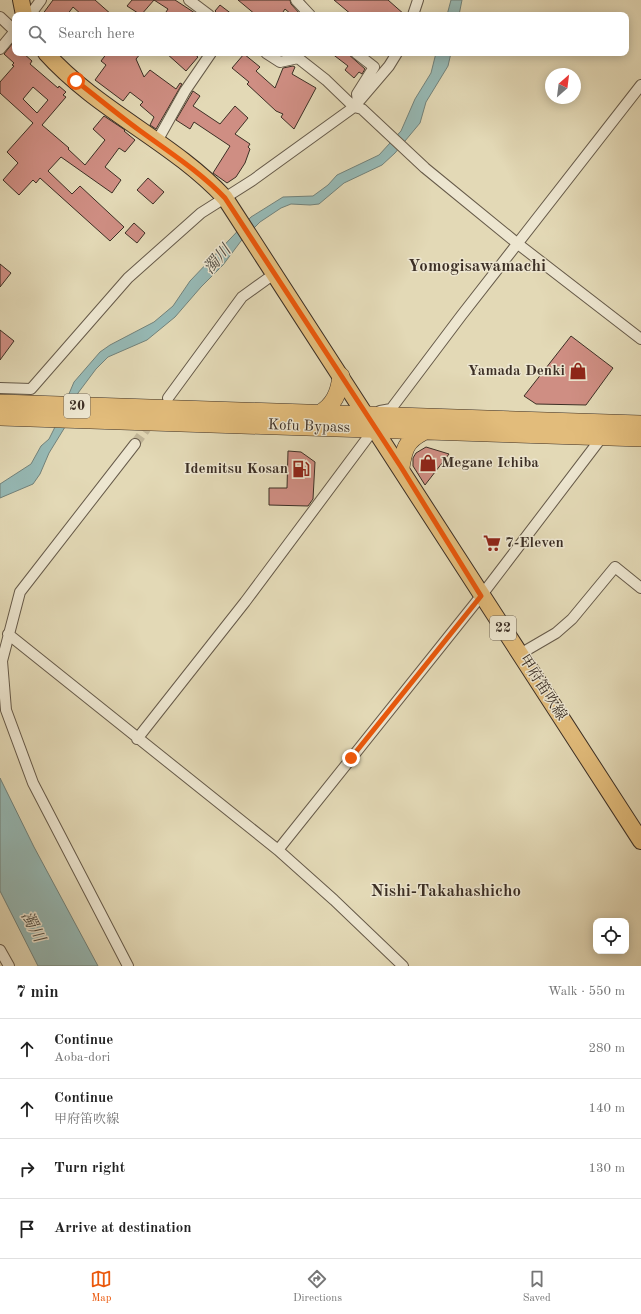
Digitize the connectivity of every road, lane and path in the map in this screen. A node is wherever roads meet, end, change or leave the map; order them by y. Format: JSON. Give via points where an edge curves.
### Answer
{"nodes":[{"id":1,"x":21,"y":0,"type":"edge"},
{"id":2,"x":41,"y":0,"type":"edge"},
{"id":3,"x":189,"y":0,"type":"edge"},
{"id":4,"x":296,"y":0,"type":"edge"},
{"id":5,"x":418,"y":0,"type":"edge"},
{"id":6,"x":23,"y":12,"type":"edge"},
{"id":7,"x":32,"y":12,"type":"edge"},
{"id":8,"x":205,"y":12,"type":"edge"},
{"id":9,"x":307,"y":12,"type":"edge"},
{"id":10,"x":414,"y":12,"type":"edge"},
{"id":11,"x":0,"y":17,"type":"edge"},
{"id":12,"x":12,"y":28,"type":"edge"},
{"id":13,"x":12,"y":35,"type":"edge"},
{"id":14,"x":0,"y":49,"type":"edge"},
{"id":15,"x":49,"y":56,"type":"edge"},
{"id":16,"x":209,"y":56,"type":"edge"},
{"id":17,"x":271,"y":56,"type":"edge"},
{"id":18,"x":360,"y":56,"type":"edge"},
{"id":19,"x":395,"y":56,"type":"edge"},
{"id":20,"x":641,"y":85,"type":"edge"},
{"id":21,"x":358,"y":106,"type":"junction"},
{"id":22,"x":156,"y":142,"type":"junction"},
{"id":23,"x":226,"y":200,"type":"junction"},
{"id":24,"x":518,"y":244,"type":"junction"},
{"id":25,"x":272,"y":272,"type":"junction"},
{"id":26,"x":641,"y":339,"type":"edge"},
{"id":27,"x":342,"y":376,"type":"junction"},
{"id":28,"x":0,"y":388,"type":"edge"},
{"id":29,"x":168,"y":398,"type":"dead end"},
{"id":30,"x":0,"y":403,"type":"edge"},
{"id":31,"x":319,"y":414,"type":"junction"},
{"id":32,"x":366,"y":415,"type":"junction"},
{"id":33,"x":6,"y":417,"type":"edge"},
{"id":34,"x":641,"y":424,"type":"edge"},
{"id":35,"x":374,"y":429,"type":"junction"},
{"id":36,"x":423,"y":432,"type":"junction"},
{"id":37,"x":602,"y":437,"type":"junction"},
{"id":38,"x":641,"y":438,"type":"edge"},
{"id":39,"x":135,"y":444,"type":"tunnel mouth"},
{"id":40,"x":401,"y":467,"type":"junction"},
{"id":41,"x":641,"y":588,"type":"edge"},
{"id":42,"x":481,"y":596,"type":"junction"},
{"id":43,"x":8,"y":634,"type":"junction"},
{"id":44,"x":520,"y":654,"type":"junction"},
{"id":45,"x":137,"y":739,"type":"junction"},
{"id":46,"x":641,"y":841,"type":"edge"},
{"id":47,"x":278,"y":850,"type":"junction"},
{"id":48,"x":0,"y":950,"type":"edge"},
{"id":49,"x":9,"y":966,"type":"edge"},
{"id":50,"x":128,"y":966,"type":"edge"},
{"id":51,"x":403,"y":966,"type":"edge"}],
"edges":[{"from":1,"to":6,"type":"main road"},
{"from":2,"to":7,"type":"street"},
{"from":3,"to":8,"type":"street"},
{"from":4,"to":9,"type":"street"},
{"from":5,"to":10,"type":"street"},
{"from":11,"to":12,"type":"street"},
{"from":13,"to":14,"type":"street"},
{"from":15,"to":22,"type":"main road","number":"22","via":[[76,81]]},
{"from":16,"to":22,"type":"street","via":[[185,91]]},
{"from":17,"to":21,"type":"street","via":[[280,62],[298,58]]},
{"from":18,"to":21,"type":"street","via":[[374,66],[357,94]]},
{"from":19,"to":21,"type":"street"},
{"from":20,"to":24,"type":"street"},
{"from":21,"to":23,"type":"street"},
{"from":21,"to":24,"type":"street"},
{"from":22,"to":23,"type":"main road","number":"22","via":[[190,165]]},
{"from":23,"to":25,"type":"main road","number":"22"},
{"from":23,"to":28,"type":"street","via":[[201,213],[128,278],[31,389]]},
{"from":24,"to":26,"type":"street"},
{"from":24,"to":32,"type":"street","via":[[391,408]]},
{"from":25,"to":27,"type":"main road","number":"22"},
{"from":25,"to":29,"type":"street","via":[[242,298]]},
{"from":27,"to":31,"type":"highway","via":[[336,398]]},
{"from":27,"to":32,"type":"main road","number":"22"},
{"from":30,"to":31,"type":"highway","name":"Kofu Bypass","number":"20"},
{"from":31,"to":32,"type":"highway","name":"Kofu Bypass","number":"20"},
{"from":32,"to":34,"type":"highway","name":"Kofu Bypass","number":"20"},
{"from":32,"to":35,"type":"main road","name":"甲府笛吹線","number":"22"},
{"from":33,"to":35,"type":"highway","name":"Kofu Bypass","number":"20"},
{"from":35,"to":36,"type":"highway","name":"Kofu Bypass","number":"20"},
{"from":35,"to":40,"type":"main road","name":"甲府笛吹線","number":"22"},
{"from":35,"to":45,"type":"street","via":[[245,602]]},
{"from":36,"to":37,"type":"highway","name":"Kofu Bypass","number":"20"},
{"from":36,"to":40,"type":"highway","via":[[411,438]]},
{"from":37,"to":38,"type":"highway","name":"Kofu Bypass","number":"20"},
{"from":37,"to":42,"type":"street"},
{"from":39,"to":43,"type":"street","via":[[20,592]]},
{"from":40,"to":42,"type":"main road","name":"甲府笛吹線","number":"22"},
{"from":41,"to":44,"type":"street","via":[[615,567],[562,629]]},
{"from":42,"to":44,"type":"main road","name":"甲府笛吹線","number":"22"},
{"from":42,"to":47,"type":"street"},
{"from":43,"to":45,"type":"street"},
{"from":43,"to":50,"type":"street","via":[[2,661],[6,710],[33,783]]},
{"from":44,"to":46,"type":"main road","name":"甲府笛吹線","number":"22"},
{"from":45,"to":47,"type":"street"},
{"from":47,"to":51,"type":"street"},
{"from":48,"to":49,"type":"street"}]}
